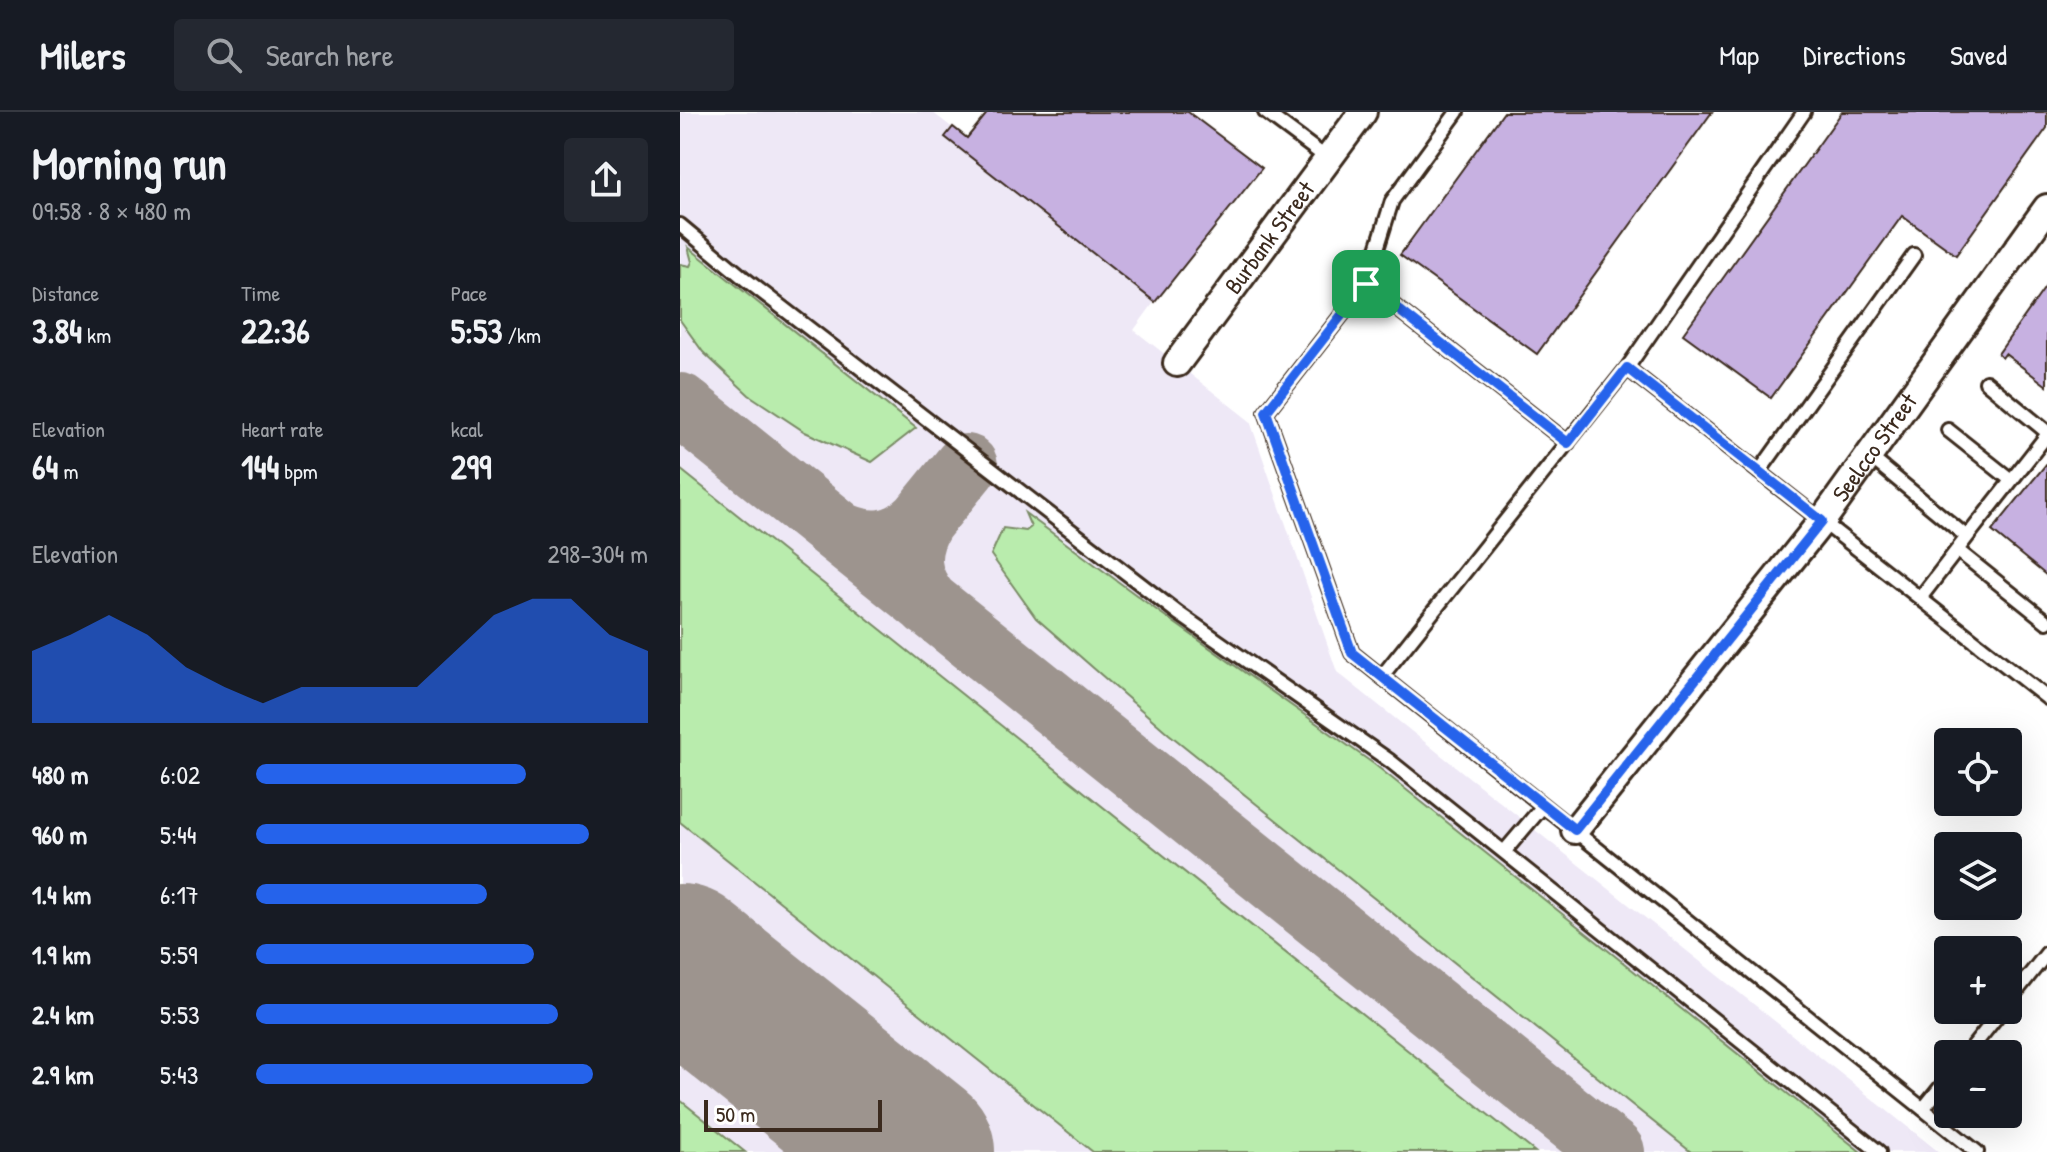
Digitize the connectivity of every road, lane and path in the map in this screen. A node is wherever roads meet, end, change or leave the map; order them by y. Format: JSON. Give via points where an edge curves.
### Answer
{"nodes":[{"id":1,"x":1265,"y":112,"type":"edge"},
{"id":2,"x":1363,"y":112,"type":"edge"},
{"id":3,"x":1457,"y":112,"type":"edge"},
{"id":4,"x":1804,"y":112,"type":"edge"},
{"id":5,"x":1328,"y":159,"type":"junction"},
{"id":6,"x":2047,"y":208,"type":"edge"},
{"id":7,"x":680,"y":225,"type":"edge"},
{"id":8,"x":1914,"y":255,"type":"dead end"},
{"id":9,"x":1366,"y":284,"type":"junction"},
{"id":10,"x":1177,"y":363,"type":"dead end"},
{"id":11,"x":1627,"y":368,"type":"junction"},
{"id":12,"x":1986,"y":382,"type":"dead end"},
{"id":13,"x":1948,"y":430,"type":"dead end"},
{"id":14,"x":2047,"y":434,"type":"edge"},
{"id":15,"x":1568,"y":443,"type":"junction"},
{"id":16,"x":1869,"y":456,"type":"junction"},
{"id":17,"x":1759,"y":472,"type":"junction"},
{"id":18,"x":2011,"y":480,"type":"junction"},
{"id":19,"x":1822,"y":521,"type":"junction"},
{"id":20,"x":1967,"y":537,"type":"junction"},
{"id":21,"x":1957,"y":550,"type":"junction"},
{"id":22,"x":1920,"y":598,"type":"junction"},
{"id":23,"x":2047,"y":622,"type":"edge"},
{"id":24,"x":1382,"y":676,"type":"junction"},
{"id":25,"x":2047,"y":698,"type":"edge"},
{"id":26,"x":1543,"y":806,"type":"junction"},
{"id":27,"x":1575,"y":830,"type":"junction"},
{"id":28,"x":1504,"y":852,"type":"junction"},
{"id":29,"x":2047,"y":953,"type":"edge"},
{"id":30,"x":2022,"y":984,"type":"edge"},
{"id":31,"x":1991,"y":1024,"type":"edge"},
{"id":32,"x":1978,"y":1040,"type":"edge"},
{"id":33,"x":1934,"y":1095,"type":"edge"},
{"id":34,"x":1923,"y":1109,"type":"junction"},
{"id":35,"x":1879,"y":1152,"type":"edge"},
{"id":36,"x":1977,"y":1152,"type":"edge"}],
"edges":[{"from":1,"to":5,"type":"lane"},
{"from":2,"to":5,"type":"street","name":"Burbank Street"},
{"from":3,"to":9,"type":"lane","via":[[1392,201]]},
{"from":4,"to":11,"type":"lane"},
{"from":5,"to":10,"type":"street","name":"Burbank Street"},
{"from":6,"to":16,"type":"street","name":"Seelcco Street"},
{"from":7,"to":28,"type":"lane","via":[[1178,613],[1390,761]]},
{"from":8,"to":17,"type":"lane"},
{"from":9,"to":15,"type":"lane"},
{"from":9,"to":24,"type":"lane","via":[[1266,412],[1352,653]]},
{"from":11,"to":15,"type":"lane"},
{"from":11,"to":17,"type":"lane"},
{"from":12,"to":14,"type":"lane"},
{"from":13,"to":18,"type":"lane"},
{"from":14,"to":18,"type":"lane"},
{"from":15,"to":24,"type":"lane"},
{"from":16,"to":19,"type":"street","name":"Seelcco Street"},
{"from":16,"to":20,"type":"lane"},
{"from":17,"to":19,"type":"lane"},
{"from":18,"to":20,"type":"lane"},
{"from":19,"to":22,"type":"lane"},
{"from":19,"to":27,"type":"street","name":"Seelcco Street"},
{"from":20,"to":21,"type":"lane"},
{"from":21,"to":22,"type":"lane"},
{"from":21,"to":23,"type":"lane"},
{"from":22,"to":25,"type":"lane"},
{"from":24,"to":26,"type":"lane"},
{"from":26,"to":27,"type":"lane"},
{"from":26,"to":28,"type":"lane"},
{"from":27,"to":34,"type":"lane"},
{"from":28,"to":35,"type":"lane"},
{"from":29,"to":30,"type":"lane"},
{"from":31,"to":32,"type":"lane"},
{"from":33,"to":34,"type":"lane"},
{"from":34,"to":36,"type":"lane"}]}
